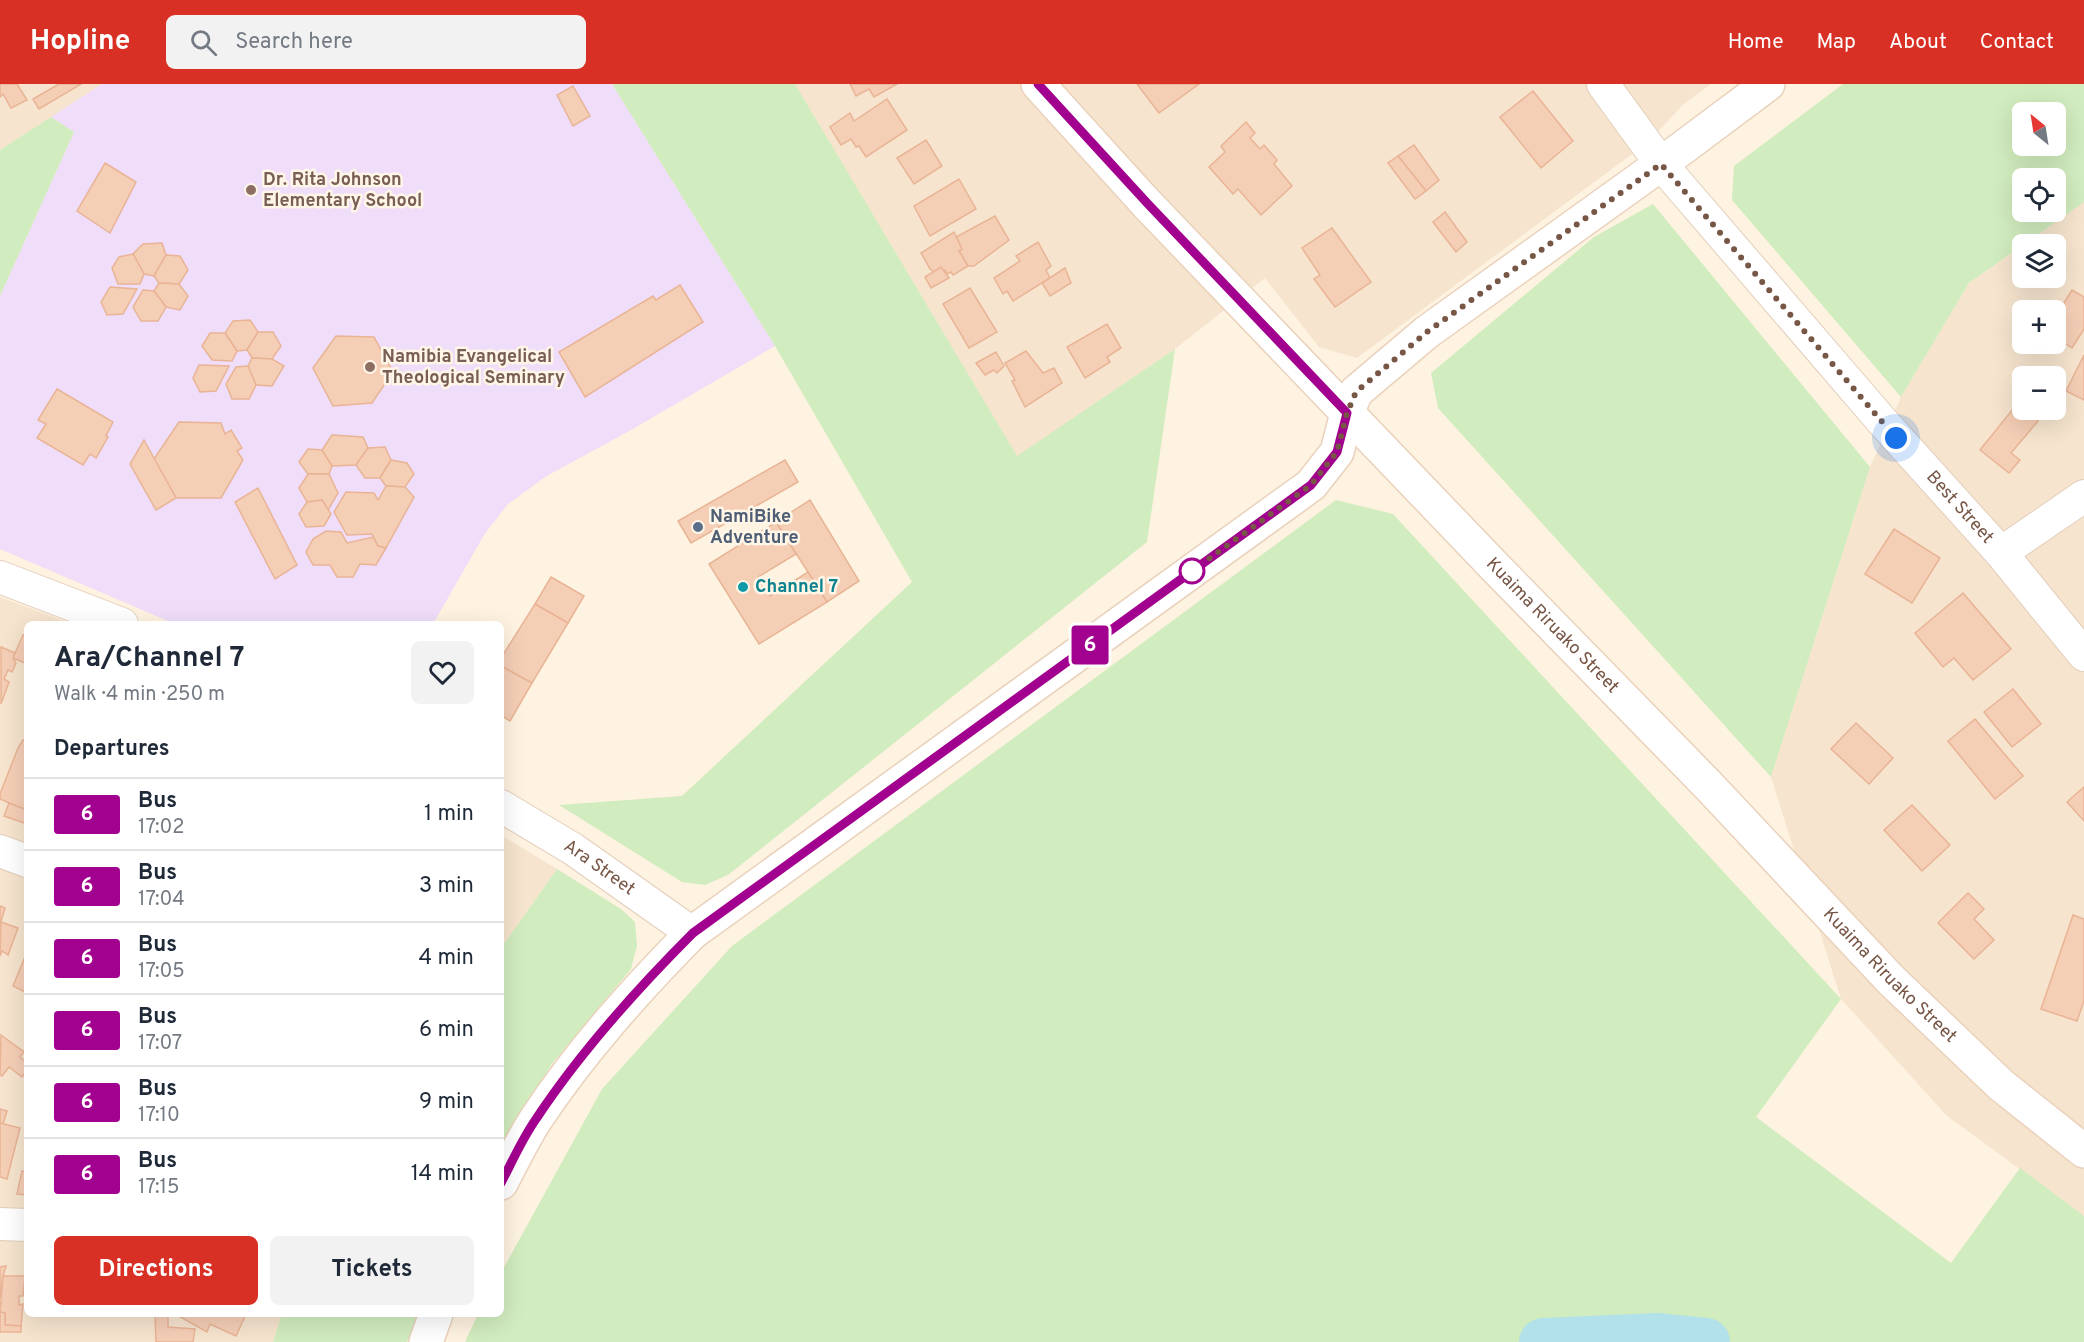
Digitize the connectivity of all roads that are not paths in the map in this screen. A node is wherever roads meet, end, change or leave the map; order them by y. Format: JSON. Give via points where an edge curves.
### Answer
{"nodes":[{"id":1,"x":1038,"y":84,"type":"edge"},
{"id":2,"x":1603,"y":84,"type":"edge"},
{"id":3,"x":1768,"y":84,"type":"edge"},
{"id":4,"x":1661,"y":164,"type":"junction"},
{"id":5,"x":1347,"y":413,"type":"junction"},
{"id":6,"x":2084,"y":496,"type":"edge"},
{"id":7,"x":2001,"y":554,"type":"junction"},
{"id":8,"x":0,"y":577,"type":"edge"},
{"id":9,"x":114,"y":621,"type":"edge"},
{"id":10,"x":2084,"y":655,"type":"edge"},
{"id":11,"x":504,"y":808,"type":"edge"},
{"id":12,"x":0,"y":851,"type":"edge"},
{"id":13,"x":24,"y":860,"type":"edge"},
{"id":14,"x":693,"y":933,"type":"junction"},
{"id":15,"x":2084,"y":1151,"type":"edge"},
{"id":16,"x":504,"y":1177,"type":"edge"},
{"id":17,"x":0,"y":1224,"type":"edge"},
{"id":18,"x":24,"y":1225,"type":"edge"},
{"id":19,"x":435,"y":1317,"type":"edge"},
{"id":20,"x":426,"y":1342,"type":"edge"}],
"edges":[{"from":1,"to":5,"type":"main road","name":"Kuaima Riruako Street"},
{"from":2,"to":4,"type":"street","name":"Best Street"},
{"from":3,"to":4,"type":"main road"},
{"from":4,"to":5,"type":"main road","via":[[1427,332],[1356,392]]},
{"from":4,"to":7,"type":"street","name":"Best Street"},
{"from":5,"to":14,"type":"main road","via":[[1337,452],[1311,485]]},
{"from":5,"to":15,"type":"main road","name":"Kuaima Riruako Street","via":[[1891,980],[2001,1085]]},
{"from":6,"to":7,"type":"street"},
{"from":7,"to":10,"type":"street","name":"Best Street"},
{"from":8,"to":9,"type":"street"},
{"from":11,"to":14,"type":"street","name":"Ara Street","via":[[573,849]]},
{"from":12,"to":13,"type":"street"},
{"from":14,"to":16,"type":"main road","via":[[591,1043],[535,1120]]},
{"from":17,"to":18,"type":"street"},
{"from":19,"to":20,"type":"main road"}]}
